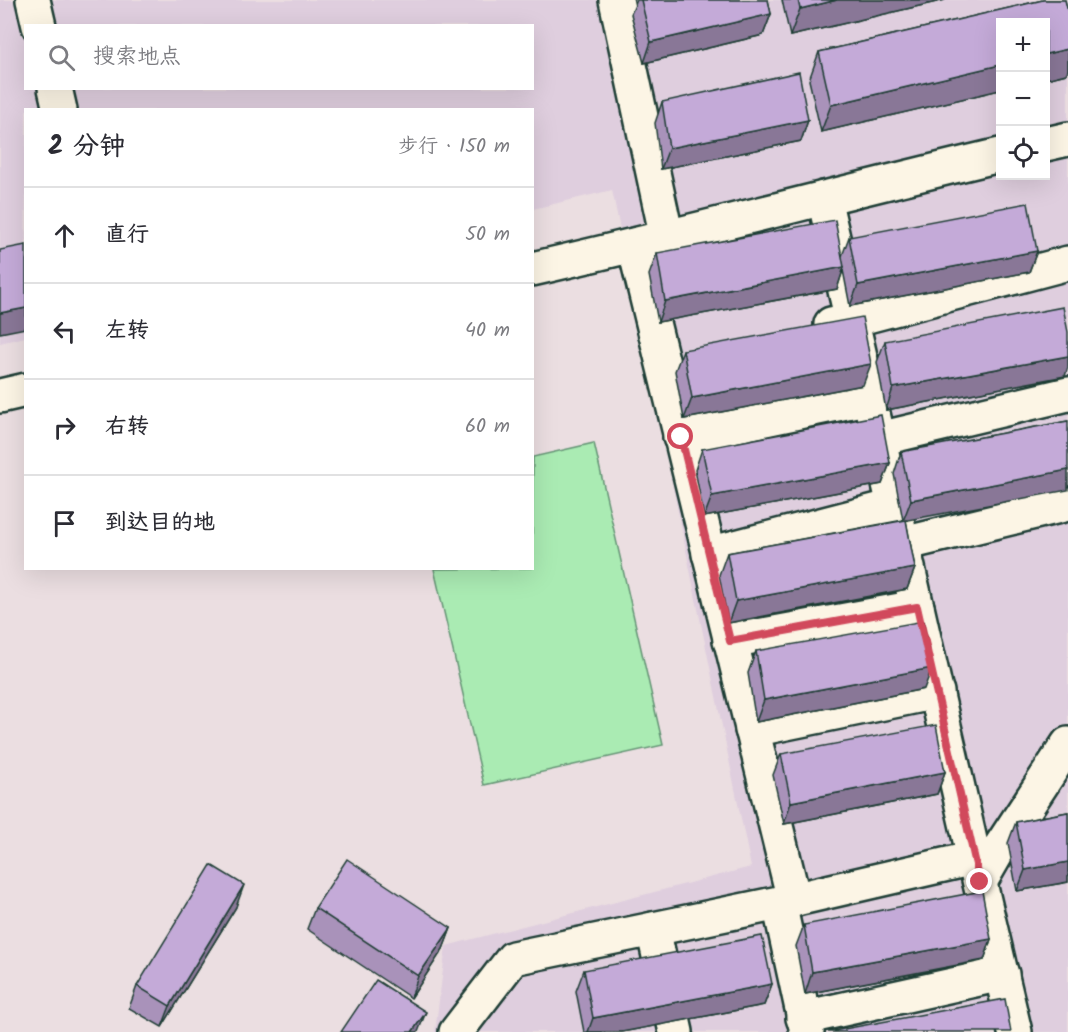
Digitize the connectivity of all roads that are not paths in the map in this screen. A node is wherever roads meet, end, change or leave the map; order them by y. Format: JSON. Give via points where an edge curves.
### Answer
{"nodes":[{"id":1,"x":33,"y":0,"type":"edge"},
{"id":2,"x":616,"y":0,"type":"edge"},
{"id":3,"x":39,"y":24,"type":"edge"},
{"id":4,"x":55,"y":90,"type":"edge"},
{"id":5,"x":59,"y":108,"type":"edge"},
{"id":6,"x":1068,"y":139,"type":"edge"},
{"id":7,"x":1050,"y":143,"type":"edge"},
{"id":8,"x":996,"y":156,"type":"edge"},
{"id":9,"x":824,"y":198,"type":"junction"},
{"id":10,"x":667,"y":238,"type":"junction"},
{"id":11,"x":634,"y":245,"type":"junction"},
{"id":12,"x":1068,"y":263,"type":"edge"},
{"id":13,"x":534,"y":269,"type":"edge"},
{"id":14,"x":852,"y":320,"type":"junction"},
{"id":15,"x":807,"y":328,"type":"edge"},
{"id":16,"x":694,"y":350,"type":"edge"},
{"id":17,"x":660,"y":356,"type":"junction"},
{"id":18,"x":24,"y":390,"type":"edge"},
{"id":19,"x":1068,"y":394,"type":"edge"},
{"id":20,"x":0,"y":396,"type":"edge"},
{"id":21,"x":870,"y":397,"type":"junction"},
{"id":22,"x":681,"y":437,"type":"junction"},
{"id":23,"x":879,"y":438,"type":"junction"},
{"id":24,"x":1068,"y":504,"type":"edge"},
{"id":25,"x":894,"y":506,"type":"junction"},
{"id":26,"x":903,"y":544,"type":"junction"},
{"id":27,"x":709,"y":554,"type":"junction"},
{"id":28,"x":917,"y":607,"type":"junction"},
{"id":29,"x":730,"y":641,"type":"junction"},
{"id":30,"x":937,"y":692,"type":"junction"},
{"id":31,"x":752,"y":730,"type":"junction"},
{"id":32,"x":1068,"y":744,"type":"edge"},
{"id":33,"x":977,"y":870,"type":"junction"},
{"id":34,"x":787,"y":902,"type":"junction"},
{"id":35,"x":653,"y":929,"type":"junction"},
{"id":36,"x":1002,"y":974,"type":"junction"},
{"id":37,"x":805,"y":1025,"type":"edge"},
{"id":38,"x":456,"y":1032,"type":"edge"},
{"id":39,"x":676,"y":1032,"type":"edge"},
{"id":40,"x":1016,"y":1032,"type":"edge"}],
"edges":[{"from":1,"to":3,"type":"street"},
{"from":2,"to":10,"type":"street"},
{"from":4,"to":5,"type":"street"},
{"from":6,"to":7,"type":"street"},
{"from":8,"to":9,"type":"street"},
{"from":9,"to":10,"type":"street"},
{"from":9,"to":14,"type":"street"},
{"from":10,"to":11,"type":"street"},
{"from":11,"to":13,"type":"street"},
{"from":11,"to":17,"type":"street"},
{"from":12,"to":14,"type":"street"},
{"from":14,"to":15,"type":"street"},
{"from":14,"to":21,"type":"street"},
{"from":16,"to":17,"type":"street"},
{"from":17,"to":22,"type":"street"},
{"from":18,"to":20,"type":"street"},
{"from":19,"to":23,"type":"street"},
{"from":21,"to":22,"type":"street"},
{"from":21,"to":23,"type":"street"},
{"from":22,"to":27,"type":"street"},
{"from":23,"to":25,"type":"street"},
{"from":24,"to":26,"type":"street"},
{"from":25,"to":26,"type":"street"},
{"from":25,"to":27,"type":"street"},
{"from":26,"to":28,"type":"street"},
{"from":27,"to":29,"type":"street"},
{"from":28,"to":29,"type":"street"},
{"from":28,"to":30,"type":"street"},
{"from":29,"to":31,"type":"street"},
{"from":30,"to":31,"type":"street"},
{"from":30,"to":33,"type":"street"},
{"from":31,"to":34,"type":"street"},
{"from":32,"to":33,"type":"street","via":[[999,849]]},
{"from":33,"to":34,"type":"street"},
{"from":33,"to":36,"type":"street"},
{"from":34,"to":35,"type":"street"},
{"from":34,"to":37,"type":"street"},
{"from":35,"to":38,"type":"street","via":[[513,958]]},
{"from":35,"to":39,"type":"street"},
{"from":36,"to":37,"type":"street"},
{"from":36,"to":40,"type":"street"}]}
